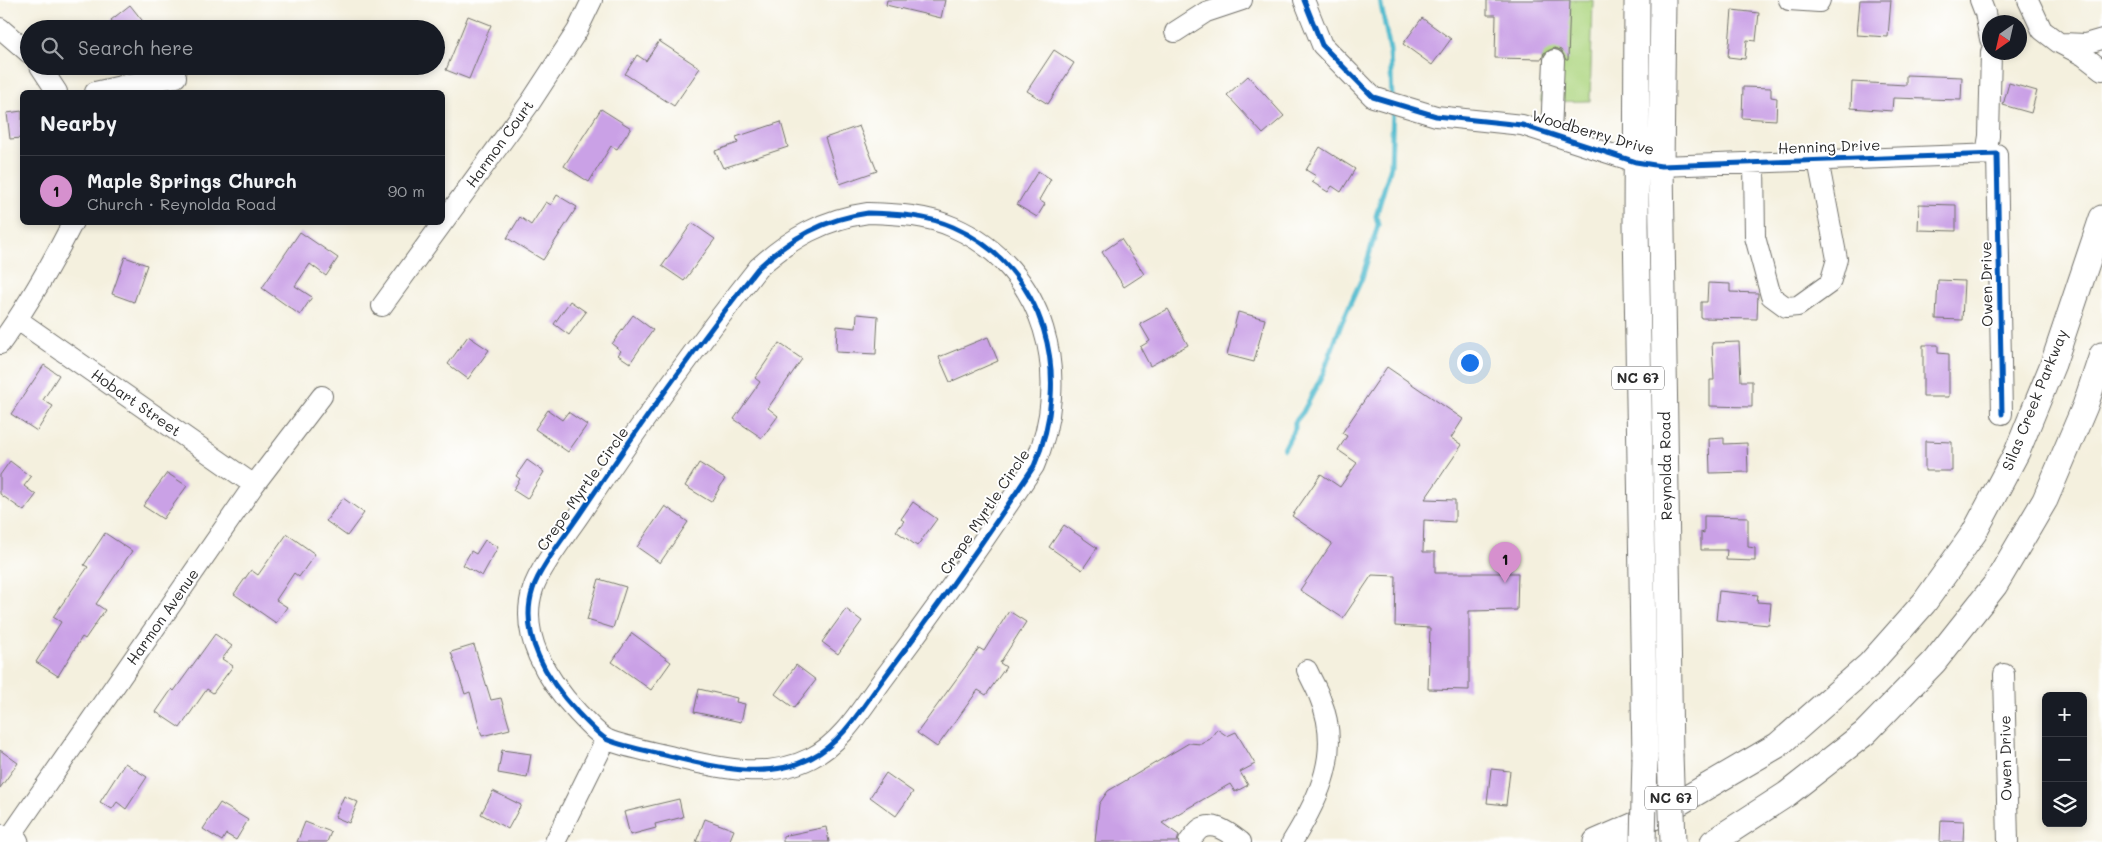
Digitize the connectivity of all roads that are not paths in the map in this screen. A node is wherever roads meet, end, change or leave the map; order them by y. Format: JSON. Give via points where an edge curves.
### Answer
{"nodes":[{"id":1,"x":592,"y":0,"type":"edge"},
{"id":2,"x":1242,"y":0,"type":"edge"},
{"id":3,"x":1304,"y":0,"type":"edge"},
{"id":4,"x":1637,"y":0,"type":"edge"},
{"id":5,"x":1663,"y":0,"type":"edge"},
{"id":6,"x":1789,"y":0,"type":"edge"},
{"id":7,"x":1820,"y":0,"type":"edge"},
{"id":8,"x":1980,"y":0,"type":"edge"},
{"id":9,"x":2028,"y":0,"type":"edge"},
{"id":10,"x":1985,"y":15,"type":"edge"},
{"id":11,"x":0,"y":28,"type":"edge"},
{"id":12,"x":1175,"y":32,"type":"dead end"},
{"id":13,"x":2102,"y":39,"type":"edge"},
{"id":14,"x":2059,"y":43,"type":"junction"},
{"id":15,"x":20,"y":45,"type":"edge"},
{"id":16,"x":1554,"y":60,"type":"dead end"},
{"id":17,"x":1991,"y":60,"type":"edge"},
{"id":18,"x":2102,"y":70,"type":"edge"},
{"id":19,"x":46,"y":75,"type":"edge"},
{"id":20,"x":176,"y":77,"type":"dead end"},
{"id":21,"x":56,"y":90,"type":"edge"},
{"id":22,"x":104,"y":90,"type":"edge"},
{"id":23,"x":1551,"y":134,"type":"junction"},
{"id":24,"x":1992,"y":154,"type":"junction"},
{"id":25,"x":1818,"y":160,"type":"junction"},
{"id":26,"x":1636,"y":162,"type":"junction"},
{"id":27,"x":1754,"y":162,"type":"junction"},
{"id":28,"x":1661,"y":166,"type":"junction"},
{"id":29,"x":2102,"y":218,"type":"edge"},
{"id":30,"x":445,"y":220,"type":"edge"},
{"id":31,"x":71,"y":225,"type":"edge"},
{"id":32,"x":441,"y":225,"type":"edge"},
{"id":33,"x":382,"y":306,"type":"dead end"},
{"id":34,"x":18,"y":320,"type":"junction"},
{"id":35,"x":0,"y":344,"type":"edge"},
{"id":36,"x":2102,"y":355,"type":"edge"},
{"id":37,"x":322,"y":396,"type":"dead end"},
{"id":38,"x":2002,"y":414,"type":"dead end"},
{"id":39,"x":254,"y":485,"type":"junction"},
{"id":40,"x":1307,"y":670,"type":"dead end"},
{"id":41,"x":2004,"y":674,"type":"dead end"},
{"id":42,"x":606,"y":739,"type":"junction"},
{"id":43,"x":8,"y":840,"type":"edge"},
{"id":44,"x":555,"y":842,"type":"edge"},
{"id":45,"x":1189,"y":842,"type":"edge"},
{"id":46,"x":1241,"y":842,"type":"edge"},
{"id":47,"x":1292,"y":842,"type":"edge"},
{"id":48,"x":1596,"y":842,"type":"edge"},
{"id":49,"x":1643,"y":842,"type":"edge"},
{"id":50,"x":1673,"y":842,"type":"edge"},
{"id":51,"x":1713,"y":842,"type":"edge"},
{"id":52,"x":2008,"y":842,"type":"edge"}],
"edges":[{"from":1,"to":30,"type":"street","name":"Harmon Court","via":[[577,31],[530,103]]},
{"from":2,"to":12,"type":"street","via":[[1206,12]]},
{"from":3,"to":23,"type":"street","name":"Woodberry Drive","via":[[1322,45],[1373,98],[1436,116],[1522,125]]},
{"from":4,"to":26,"type":"main road","name":"Reynolda Road","number":"NC 67"},
{"from":5,"to":28,"type":"main road","name":"Reynolda Road","number":"NC 67"},
{"from":6,"to":7,"type":"street"},
{"from":8,"to":10,"type":"street"},
{"from":9,"to":14,"type":"street","via":[[2042,30]]},
{"from":11,"to":15,"type":"street"},
{"from":13,"to":14,"type":"street","via":[[2084,44]]},
{"from":14,"to":18,"type":"street"},
{"from":16,"to":23,"type":"street"},
{"from":17,"to":24,"type":"street","name":"Owen Drive","via":[[1989,136]]},
{"from":19,"to":21,"type":"street"},
{"from":20,"to":22,"type":"street"},
{"from":23,"to":26,"type":"street","name":"Woodberry Drive"},
{"from":24,"to":25,"type":"street","name":"Henning Drive"},
{"from":24,"to":38,"type":"street","name":"Owen Drive"},
{"from":25,"to":27,"type":"street","name":"Henning Drive"},
{"from":25,"to":27,"type":"street","via":[[1836,259],[1830,283],[1798,306],[1786,307],[1771,296],[1755,237]]},
{"from":26,"to":28,"type":"street","name":"Woodberry Drive"},
{"from":26,"to":49,"type":"main road","name":"Reynolda Road","number":"NC 67","bridge":true,"via":[[1645,756]]},
{"from":27,"to":28,"type":"street","name":"Henning Drive"},
{"from":28,"to":50,"type":"main road","name":"Reynolda Road","number":"NC 67","bridge":true},
{"from":29,"to":48,"type":"main road","name":"Silas Creek Parkway","via":[[2053,364],[2017,452],[1974,532],[1924,603],[1869,665],[1778,745],[1658,815]]},
{"from":31,"to":34,"type":"street"},
{"from":32,"to":33,"type":"street","name":"Harmon Court"},
{"from":34,"to":35,"type":"street"},
{"from":34,"to":39,"type":"street","name":"Hobart Street"},
{"from":36,"to":51,"type":"main road","via":[[2085,406],[2045,500],[1995,584],[1934,662],[1865,733],[1787,794]]},
{"from":37,"to":39,"type":"street","name":"Harmon Avenue"},
{"from":39,"to":43,"type":"street","name":"Harmon Avenue"},
{"from":40,"to":47,"type":"street","via":[[1321,699],[1328,724],[1329,748],[1323,782],[1311,811]]},
{"from":41,"to":52,"type":"street","name":"Owen Drive"},
{"from":42,"to":42,"type":"street","name":"Crepe Myrtle Circle","via":[[728,769],[751,771],[798,764],[825,749],[842,733],[922,626],[1034,466],[1050,414],[1051,367],[1039,313],[1009,268],[974,237],[923,217],[868,213],[845,216],[809,231],[776,252],[739,292],[610,470],[533,587],[531,635],[538,657],[563,697]]},
{"from":42,"to":44,"type":"street"},
{"from":45,"to":46,"type":"street","via":[[1200,829],[1212,826],[1227,831]]}]}
